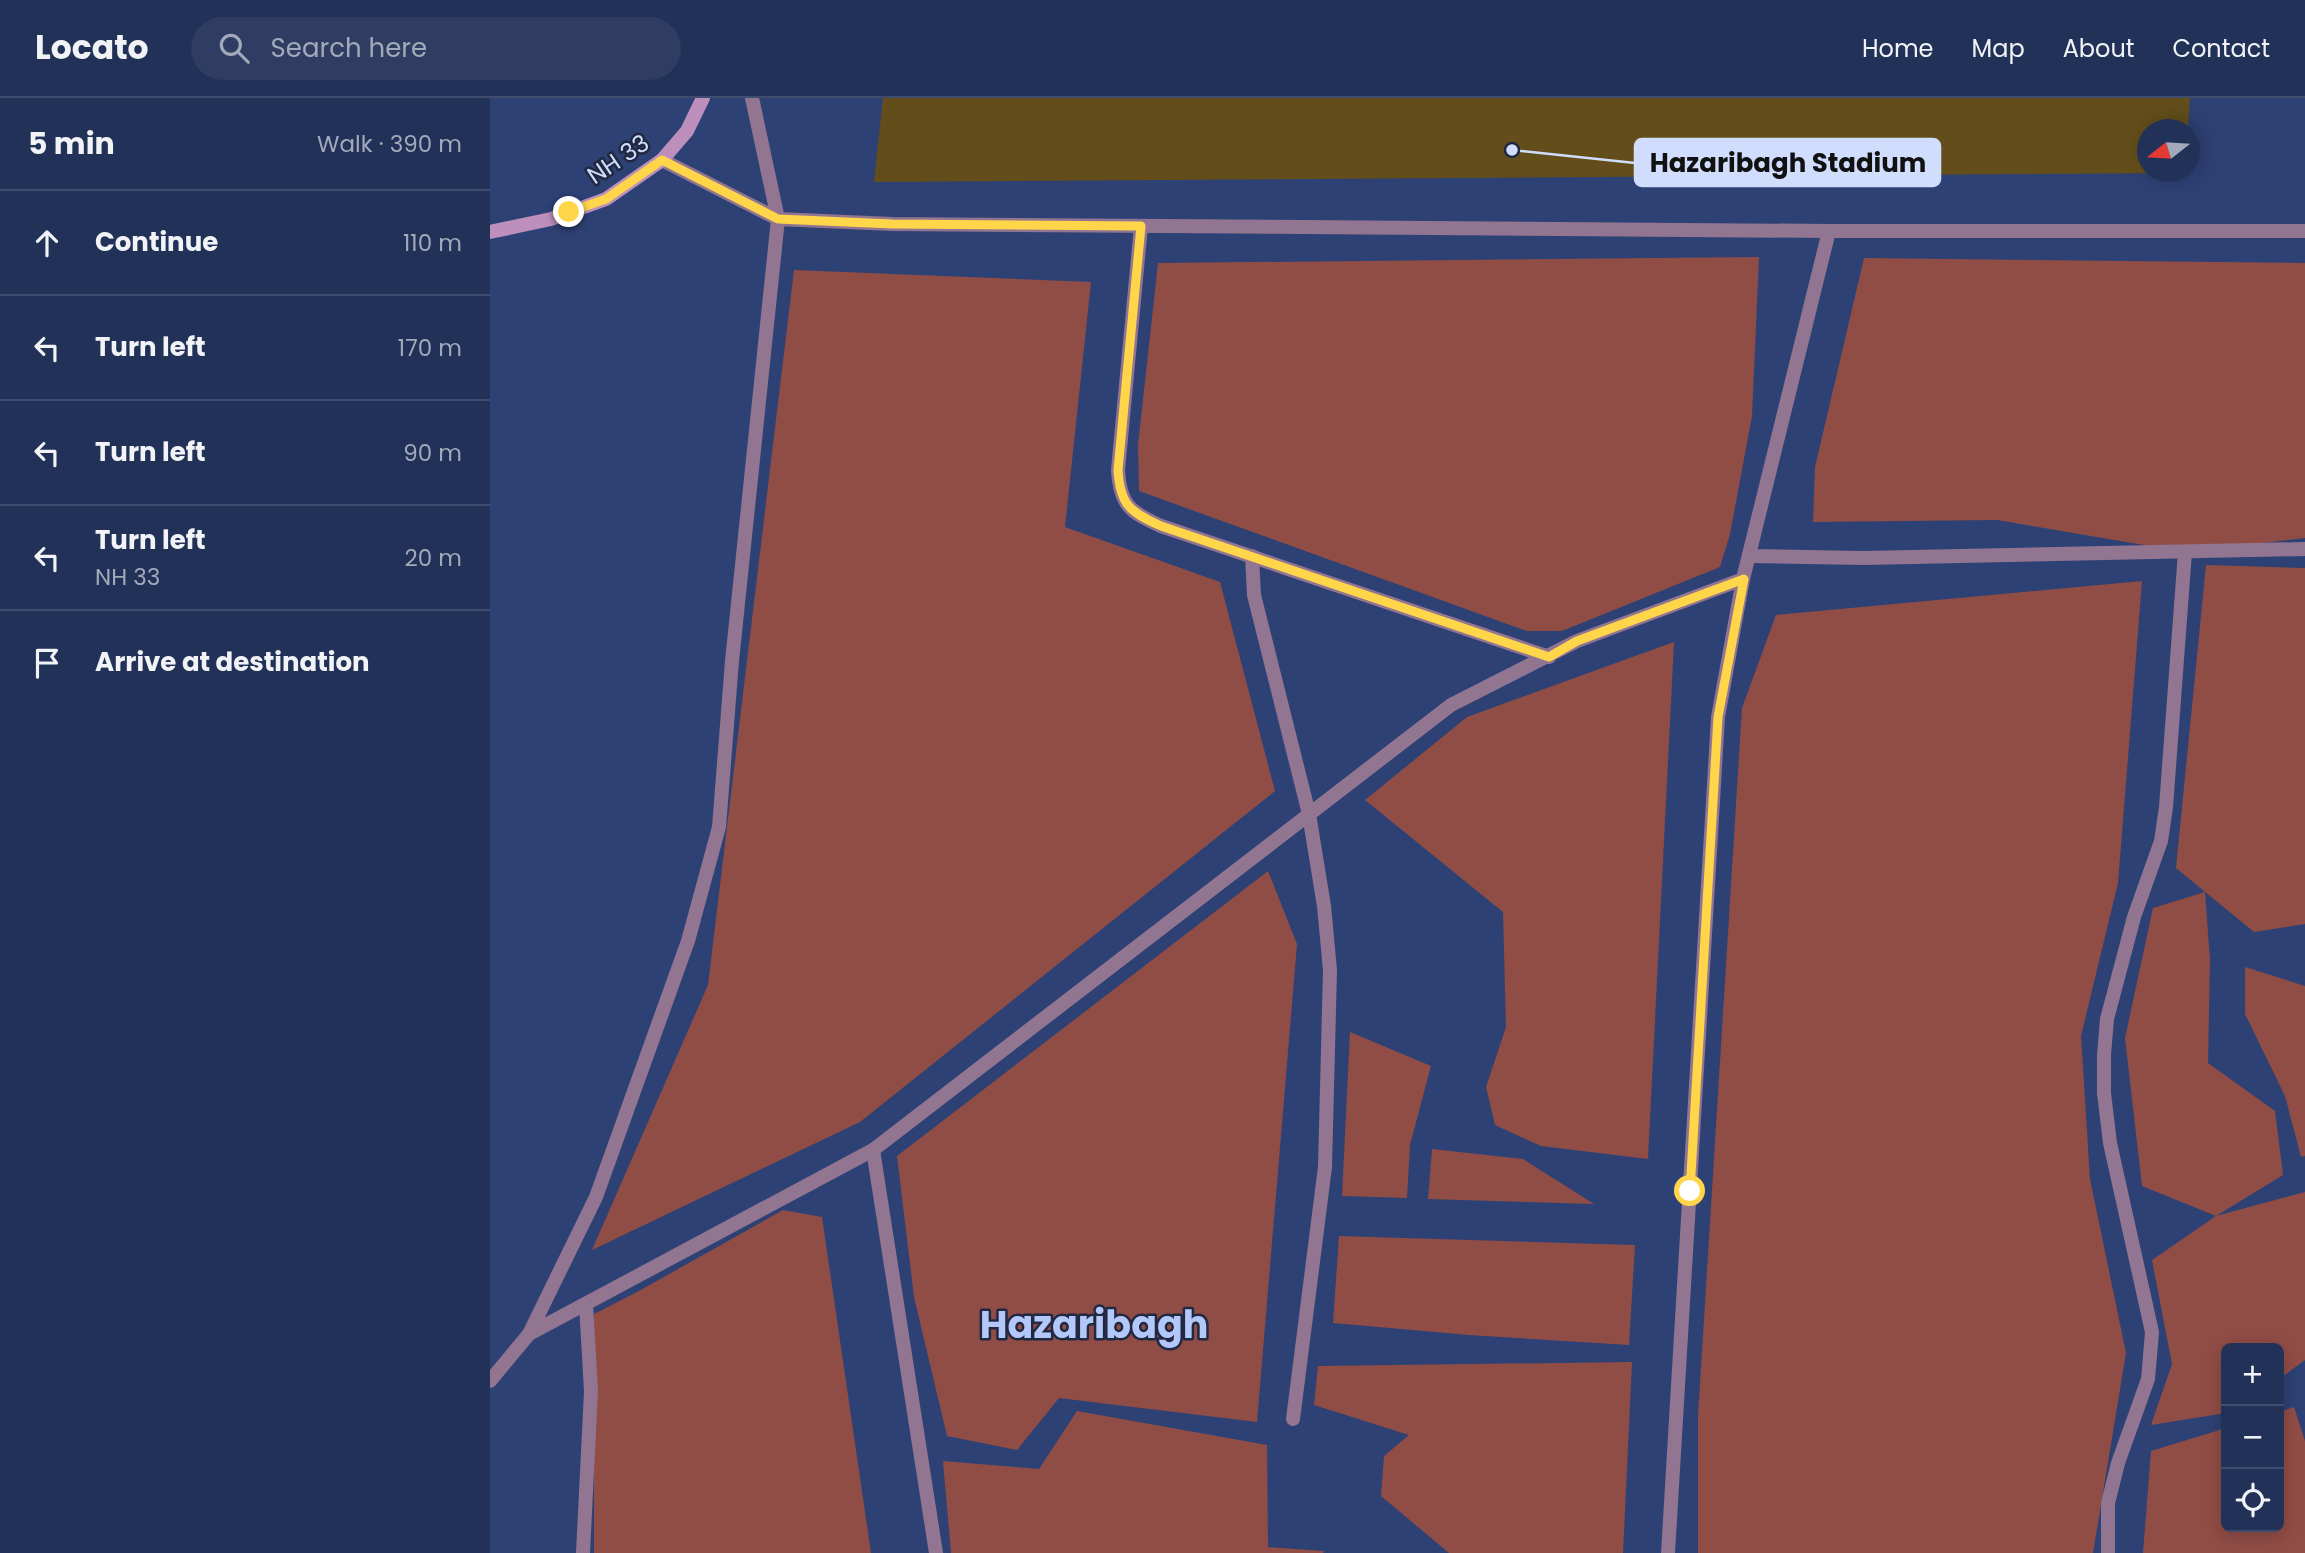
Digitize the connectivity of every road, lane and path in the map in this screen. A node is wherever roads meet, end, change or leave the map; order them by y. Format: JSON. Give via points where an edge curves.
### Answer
{"nodes":[{"id":1,"x":704,"y":98,"type":"edge"},
{"id":2,"x":752,"y":98,"type":"edge"},
{"id":3,"x":662,"y":160,"type":"junction"},
{"id":4,"x":778,"y":219,"type":"junction"},
{"id":5,"x":1141,"y":226,"type":"junction"},
{"id":6,"x":1829,"y":231,"type":"junction"},
{"id":7,"x":2305,"y":231,"type":"edge"},
{"id":8,"x":490,"y":232,"type":"edge"},
{"id":9,"x":2305,"y":550,"type":"edge"},
{"id":10,"x":2185,"y":552,"type":"junction"},
{"id":11,"x":1252,"y":556,"type":"junction"},
{"id":12,"x":1749,"y":556,"type":"junction"},
{"id":13,"x":1744,"y":579,"type":"junction"},
{"id":14,"x":1549,"y":657,"type":"junction"},
{"id":15,"x":1309,"y":814,"type":"junction"},
{"id":16,"x":873,"y":1150,"type":"junction"},
{"id":17,"x":586,"y":1304,"type":"junction"},
{"id":18,"x":529,"y":1334,"type":"junction"},
{"id":19,"x":490,"y":1381,"type":"edge"},
{"id":20,"x":1293,"y":1419,"type":"dead end"},
{"id":21,"x":583,"y":1553,"type":"edge"},
{"id":22,"x":936,"y":1553,"type":"edge"},
{"id":23,"x":1668,"y":1553,"type":"edge"},
{"id":24,"x":2108,"y":1553,"type":"edge"}],
"edges":[{"from":1,"to":3,"type":"main road","name":"NH 33","via":[[687,131]]},
{"from":2,"to":4,"type":"street"},
{"from":3,"to":4,"type":"street"},
{"from":3,"to":8,"type":"main road","name":"NH 33","via":[[606,199],[551,219]]},
{"from":4,"to":5,"type":"street"},
{"from":4,"to":18,"type":"street","via":[[719,827],[688,942],[596,1197]]},
{"from":5,"to":6,"type":"street"},
{"from":5,"to":11,"type":"street","via":[[1118,470],[1122,498],[1130,509],[1161,526]]},
{"from":6,"to":7,"type":"street"},
{"from":6,"to":12,"type":"street"},
{"from":9,"to":10,"type":"street"},
{"from":10,"to":12,"type":"street"},
{"from":10,"to":24,"type":"street","via":[[2161,841],[2134,917],[2107,1019],[2104,1055],[2110,1143],[2152,1332],[2148,1379],[2108,1503]]},
{"from":11,"to":14,"type":"street"},
{"from":11,"to":15,"type":"street","via":[[1254,596]]},
{"from":12,"to":13,"type":"street"},
{"from":13,"to":14,"type":"street","via":[[1577,641]]},
{"from":13,"to":23,"type":"street","via":[[1718,717]]},
{"from":14,"to":15,"type":"street","via":[[1451,705]]},
{"from":15,"to":16,"type":"street"},
{"from":15,"to":20,"type":"street","via":[[1330,971],[1329,1061],[1325,1167]]},
{"from":16,"to":17,"type":"street"},
{"from":16,"to":22,"type":"street"},
{"from":17,"to":18,"type":"street"},
{"from":17,"to":21,"type":"street","via":[[591,1391]]},
{"from":18,"to":19,"type":"street"}]}
